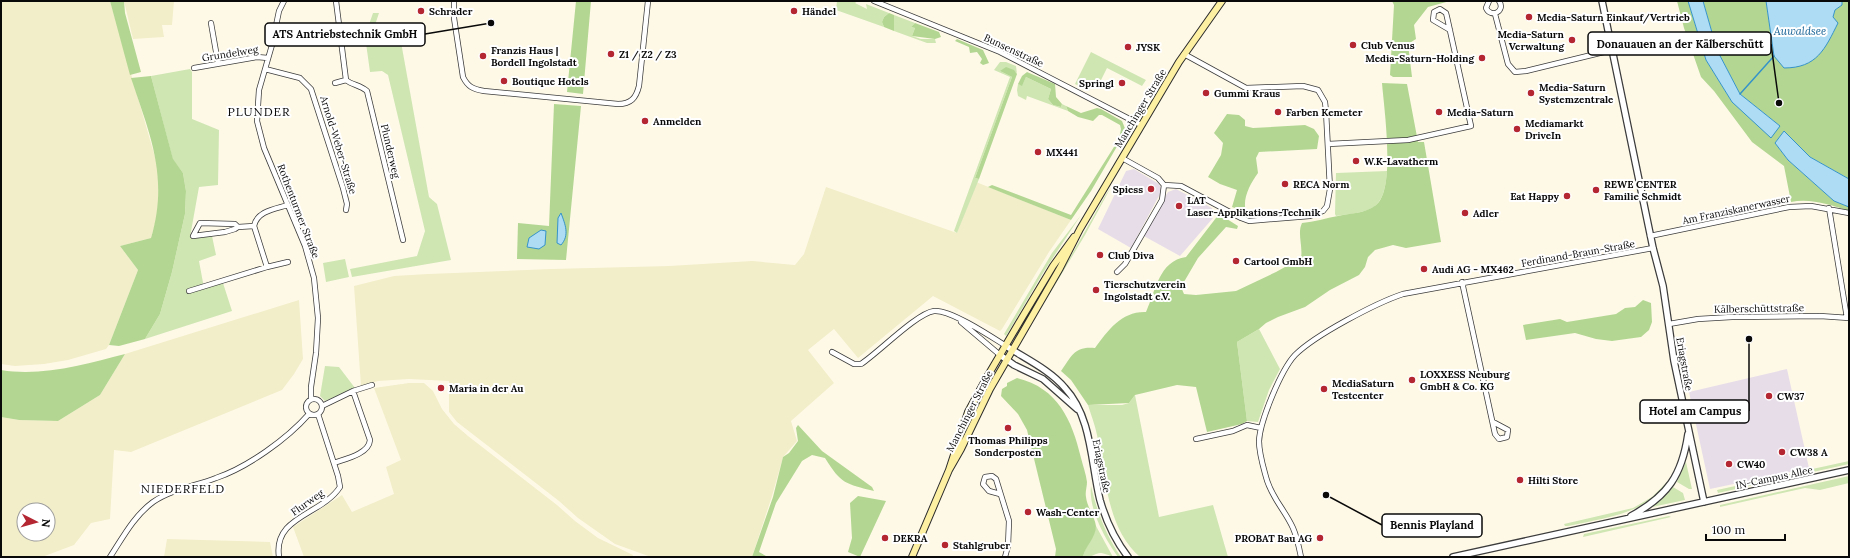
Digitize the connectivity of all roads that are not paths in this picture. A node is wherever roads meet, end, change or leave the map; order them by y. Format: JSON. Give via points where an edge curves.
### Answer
{"nodes":[{"id":1,"x":284,"y":1,"type":"edge"},
{"id":2,"x":336,"y":1,"type":"edge"},
{"id":3,"x":454,"y":1,"type":"edge"},
{"id":4,"x":648,"y":1,"type":"edge"},
{"id":5,"x":874,"y":1,"type":"edge"},
{"id":6,"x":1222,"y":1,"type":"edge"},
{"id":7,"x":1489,"y":1,"type":"edge"},
{"id":8,"x":1499,"y":1,"type":"edge"},
{"id":9,"x":1602,"y":1,"type":"edge"},
{"id":10,"x":1495,"y":14,"type":"junction"},
{"id":11,"x":211,"y":22,"type":"dead end"},
{"id":12,"x":1450,"y":30,"type":"junction"},
{"id":13,"x":275,"y":33,"type":"junction"},
{"id":14,"x":317,"y":36,"type":"dead end"},
{"id":15,"x":1612,"y":50,"type":"junction"},
{"id":16,"x":1184,"y":54,"type":"junction"},
{"id":17,"x":268,"y":58,"type":"junction"},
{"id":18,"x":218,"y":63,"type":"junction"},
{"id":19,"x":194,"y":68,"type":"dead end"},
{"id":20,"x":265,"y":69,"type":"junction"},
{"id":21,"x":346,"y":80,"type":"junction"},
{"id":22,"x":335,"y":83,"type":"dead end"},
{"id":23,"x":1141,"y":125,"type":"junction"},
{"id":24,"x":1328,"y":144,"type":"junction"},
{"id":25,"x":1122,"y":158,"type":"junction"},
{"id":26,"x":1164,"y":185,"type":"junction"},
{"id":27,"x":288,"y":205,"type":"junction"},
{"id":28,"x":1829,"y":208,"type":"junction"},
{"id":29,"x":346,"y":210,"type":"dead end"},
{"id":30,"x":1849,"y":213,"type":"edge"},
{"id":31,"x":254,"y":226,"type":"junction"},
{"id":32,"x":238,"y":227,"type":"junction"},
{"id":33,"x":1080,"y":229,"type":"junction"},
{"id":34,"x":1650,"y":236,"type":"junction"},
{"id":35,"x":403,"y":240,"type":"dead end"},
{"id":36,"x":1652,"y":248,"type":"junction"},
{"id":37,"x":288,"y":262,"type":"dead end"},
{"id":38,"x":267,"y":267,"type":"junction"},
{"id":39,"x":1117,"y":272,"type":"dead end"},
{"id":40,"x":1462,"y":282,"type":"junction"},
{"id":41,"x":189,"y":291,"type":"dead end"},
{"id":42,"x":957,"y":318,"type":"junction"},
{"id":43,"x":1848,"y":318,"type":"edge"},
{"id":44,"x":1669,"y":324,"type":"junction"},
{"id":45,"x":1006,"y":346,"type":"junction"},
{"id":46,"x":1012,"y":350,"type":"junction"},
{"id":47,"x":832,"y":352,"type":"dead end"},
{"id":48,"x":1000,"y":355,"type":"junction"},
{"id":49,"x":1007,"y":360,"type":"junction"},
{"id":50,"x":372,"y":385,"type":"dead end"},
{"id":51,"x":353,"y":391,"type":"junction"},
{"id":52,"x":311,"y":399,"type":"junction"},
{"id":53,"x":322,"y":406,"type":"junction"},
{"id":54,"x":1079,"y":410,"type":"junction"},
{"id":55,"x":309,"y":414,"type":"junction"},
{"id":56,"x":318,"y":414,"type":"junction"},
{"id":57,"x":1493,"y":422,"type":"dead end"},
{"id":58,"x":1261,"y":428,"type":"junction"},
{"id":59,"x":1689,"y":431,"type":"junction"},
{"id":60,"x":1196,"y":439,"type":"dead end"},
{"id":61,"x":334,"y":463,"type":"junction"},
{"id":62,"x":949,"y":470,"type":"junction"},
{"id":63,"x":1849,"y":470,"type":"edge"},
{"id":64,"x":1000,"y":494,"type":"junction"},
{"id":65,"x":1704,"y":502,"type":"junction"},
{"id":66,"x":1626,"y":519,"type":"junction"},
{"id":67,"x":110,"y":557,"type":"edge"},
{"id":68,"x":279,"y":557,"type":"edge"},
{"id":69,"x":912,"y":557,"type":"edge"},
{"id":70,"x":1005,"y":557,"type":"edge"},
{"id":71,"x":1128,"y":557,"type":"edge"},
{"id":72,"x":1301,"y":557,"type":"edge"},
{"id":73,"x":1453,"y":557,"type":"edge"}],
"edges":[{"from":1,"to":13,"type":"street","name":"Rothenturmer Straße"},
{"from":2,"to":21,"type":"street"},
{"from":3,"to":4,"type":"street","via":[[463,77],[471,88],[627,104],[637,94],[639,86]]},
{"from":5,"to":23,"type":"street","name":"Bunsenstraße","via":[[1000,52]]},
{"from":6,"to":16,"type":"main road","name":"Manchinger Straße"},
{"from":7,"to":10,"type":"street","via":[[1486,5],[1487,10]]},
{"from":8,"to":10,"type":"street","via":[[1501,9]]},
{"from":9,"to":15,"type":"street","name":"Eriagstraße"},
{"from":10,"to":15,"type":"street","via":[[1508,64],[1515,72],[1526,72]]},
{"from":11,"to":18,"type":"street"},
{"from":12,"to":12,"type":"street","via":[[1446,13],[1437,10],[1434,12],[1433,20]]},
{"from":12,"to":24,"type":"street","via":[[1471,126],[1408,140]]},
{"from":13,"to":14,"type":"street"},
{"from":13,"to":17,"type":"street","name":"Rothenturmer Straße"},
{"from":15,"to":34,"type":"street","name":"Eriagstraße"},
{"from":16,"to":23,"type":"main road","name":"Manchinger Straße"},
{"from":16,"to":24,"type":"street","via":[[1246,88],[1303,86],[1318,90],[1325,102]]},
{"from":17,"to":18,"type":"street","name":"Grundelweg","via":[[257,57]]},
{"from":17,"to":20,"type":"street","name":"Rothenturmer Straße"},
{"from":18,"to":19,"type":"street","name":"Grundelweg"},
{"from":20,"to":27,"type":"street","name":"Rothenturmer Straße","via":[[258,98],[259,131]]},
{"from":20,"to":29,"type":"street","name":"Arnold-Weber-Straße","via":[[300,78],[311,89],[347,204]]},
{"from":21,"to":22,"type":"street"},
{"from":21,"to":35,"type":"street","name":"Plunderweg","via":[[362,86],[367,91]]},
{"from":23,"to":25,"type":"main road","name":"Manchinger Straße"},
{"from":24,"to":26,"type":"street","via":[[1330,200],[1323,211],[1310,216],[1249,221],[1181,186]]},
{"from":25,"to":26,"type":"street","via":[[1158,178]]},
{"from":25,"to":33,"type":"main road","name":"Manchinger Straße"},
{"from":26,"to":39,"type":"street","via":[[1162,200],[1125,264]]},
{"from":27,"to":31,"type":"street","via":[[258,215]]},
{"from":27,"to":52,"type":"street","name":"Rothenturmer Straße","via":[[310,260],[317,300],[317,337]]},
{"from":28,"to":30,"type":"street","name":"Am Franziskanerwasser"},
{"from":28,"to":34,"type":"street","name":"Am Franziskanerwasser","via":[[1789,207]]},
{"from":28,"to":43,"type":"street"},
{"from":31,"to":32,"type":"street"},
{"from":31,"to":38,"type":"street"},
{"from":32,"to":32,"type":"street","via":[[225,232],[193,236],[200,223],[235,224]]},
{"from":33,"to":45,"type":"main road","name":"Manchinger Straße","via":[[1053,266]]},
{"from":33,"to":46,"type":"main road","name":"Manchinger Straße"},
{"from":34,"to":36,"type":"street","name":"Eriagstraße"},
{"from":36,"to":40,"type":"street","name":"Ferdinand-Braun-Straße"},
{"from":36,"to":44,"type":"street","name":"Eriagstraße","via":[[1663,286]]},
{"from":37,"to":38,"type":"street"},
{"from":38,"to":41,"type":"street"},
{"from":40,"to":57,"type":"street"},
{"from":40,"to":58,"type":"street","name":"Ferdinand-Braun-Straße","via":[[1408,292],[1392,298],[1306,345],[1294,355],[1283,371]]},
{"from":42,"to":45,"type":"street"},
{"from":42,"to":47,"type":"street","via":[[939,311],[927,313],[859,365]]},
{"from":42,"to":48,"type":"street"},
{"from":43,"to":44,"type":"street","name":"Kälberschüttstraße","via":[[1732,317]]},
{"from":44,"to":59,"type":"street","name":"Eriagstraße"},
{"from":45,"to":46,"type":"street","name":"Eriagstraße"},
{"from":45,"to":48,"type":"main road","name":"Manchinger Straße"},
{"from":45,"to":49,"type":"main road"},
{"from":46,"to":49,"type":"main road","name":"Manchinger Straße"},
{"from":46,"to":54,"type":"street","name":"Eriagstraße","via":[[1055,378],[1074,399]]},
{"from":48,"to":49,"type":"street"},
{"from":48,"to":62,"type":"main road","name":"Manchinger Straße","via":[[968,412]]},
{"from":49,"to":54,"type":"street","via":[[1043,379]]},
{"from":49,"to":62,"type":"main road","name":"Manchinger Straße"},
{"from":50,"to":51,"type":"street"},
{"from":51,"to":53,"type":"street"},
{"from":51,"to":61,"type":"street","via":[[370,444],[364,450]]},
{"from":52,"to":53,"type":"street","via":[[317,399]]},
{"from":52,"to":55,"type":"street","name":"Rothenturmer Straße","via":[[305,406]]},
{"from":53,"to":56,"type":"street","via":[[322,411]]},
{"from":54,"to":71,"type":"street","name":"Eriagstraße","via":[[1088,438],[1100,499],[1109,525]]},
{"from":55,"to":56,"type":"street"},
{"from":55,"to":67,"type":"street","via":[[290,433],[234,470],[155,501],[137,516]]},
{"from":56,"to":61,"type":"street","name":"Flurweg"},
{"from":58,"to":60,"type":"street","via":[[1247,425],[1233,431]]},
{"from":58,"to":72,"type":"street","name":"Ferdinand-Braun-Straße","via":[[1259,442],[1266,479],[1277,503],[1293,527]]},
{"from":59,"to":65,"type":"street","name":"Eriagstraße"},
{"from":59,"to":66,"type":"street","via":[[1683,460],[1672,482],[1655,502]]},
{"from":61,"to":68,"type":"street","name":"Flurweg","via":[[340,487],[328,499],[282,532],[278,545]]},
{"from":62,"to":69,"type":"main road","name":"Manchinger Straße"},
{"from":63,"to":65,"type":"street","name":"IN-Campus Allee"},
{"from":64,"to":64,"type":"street","via":[[996,479],[992,476],[985,477],[983,484],[986,489]]},
{"from":64,"to":70,"type":"street","via":[[1009,521]]},
{"from":65,"to":66,"type":"street"},
{"from":66,"to":73,"type":"street"}]}
